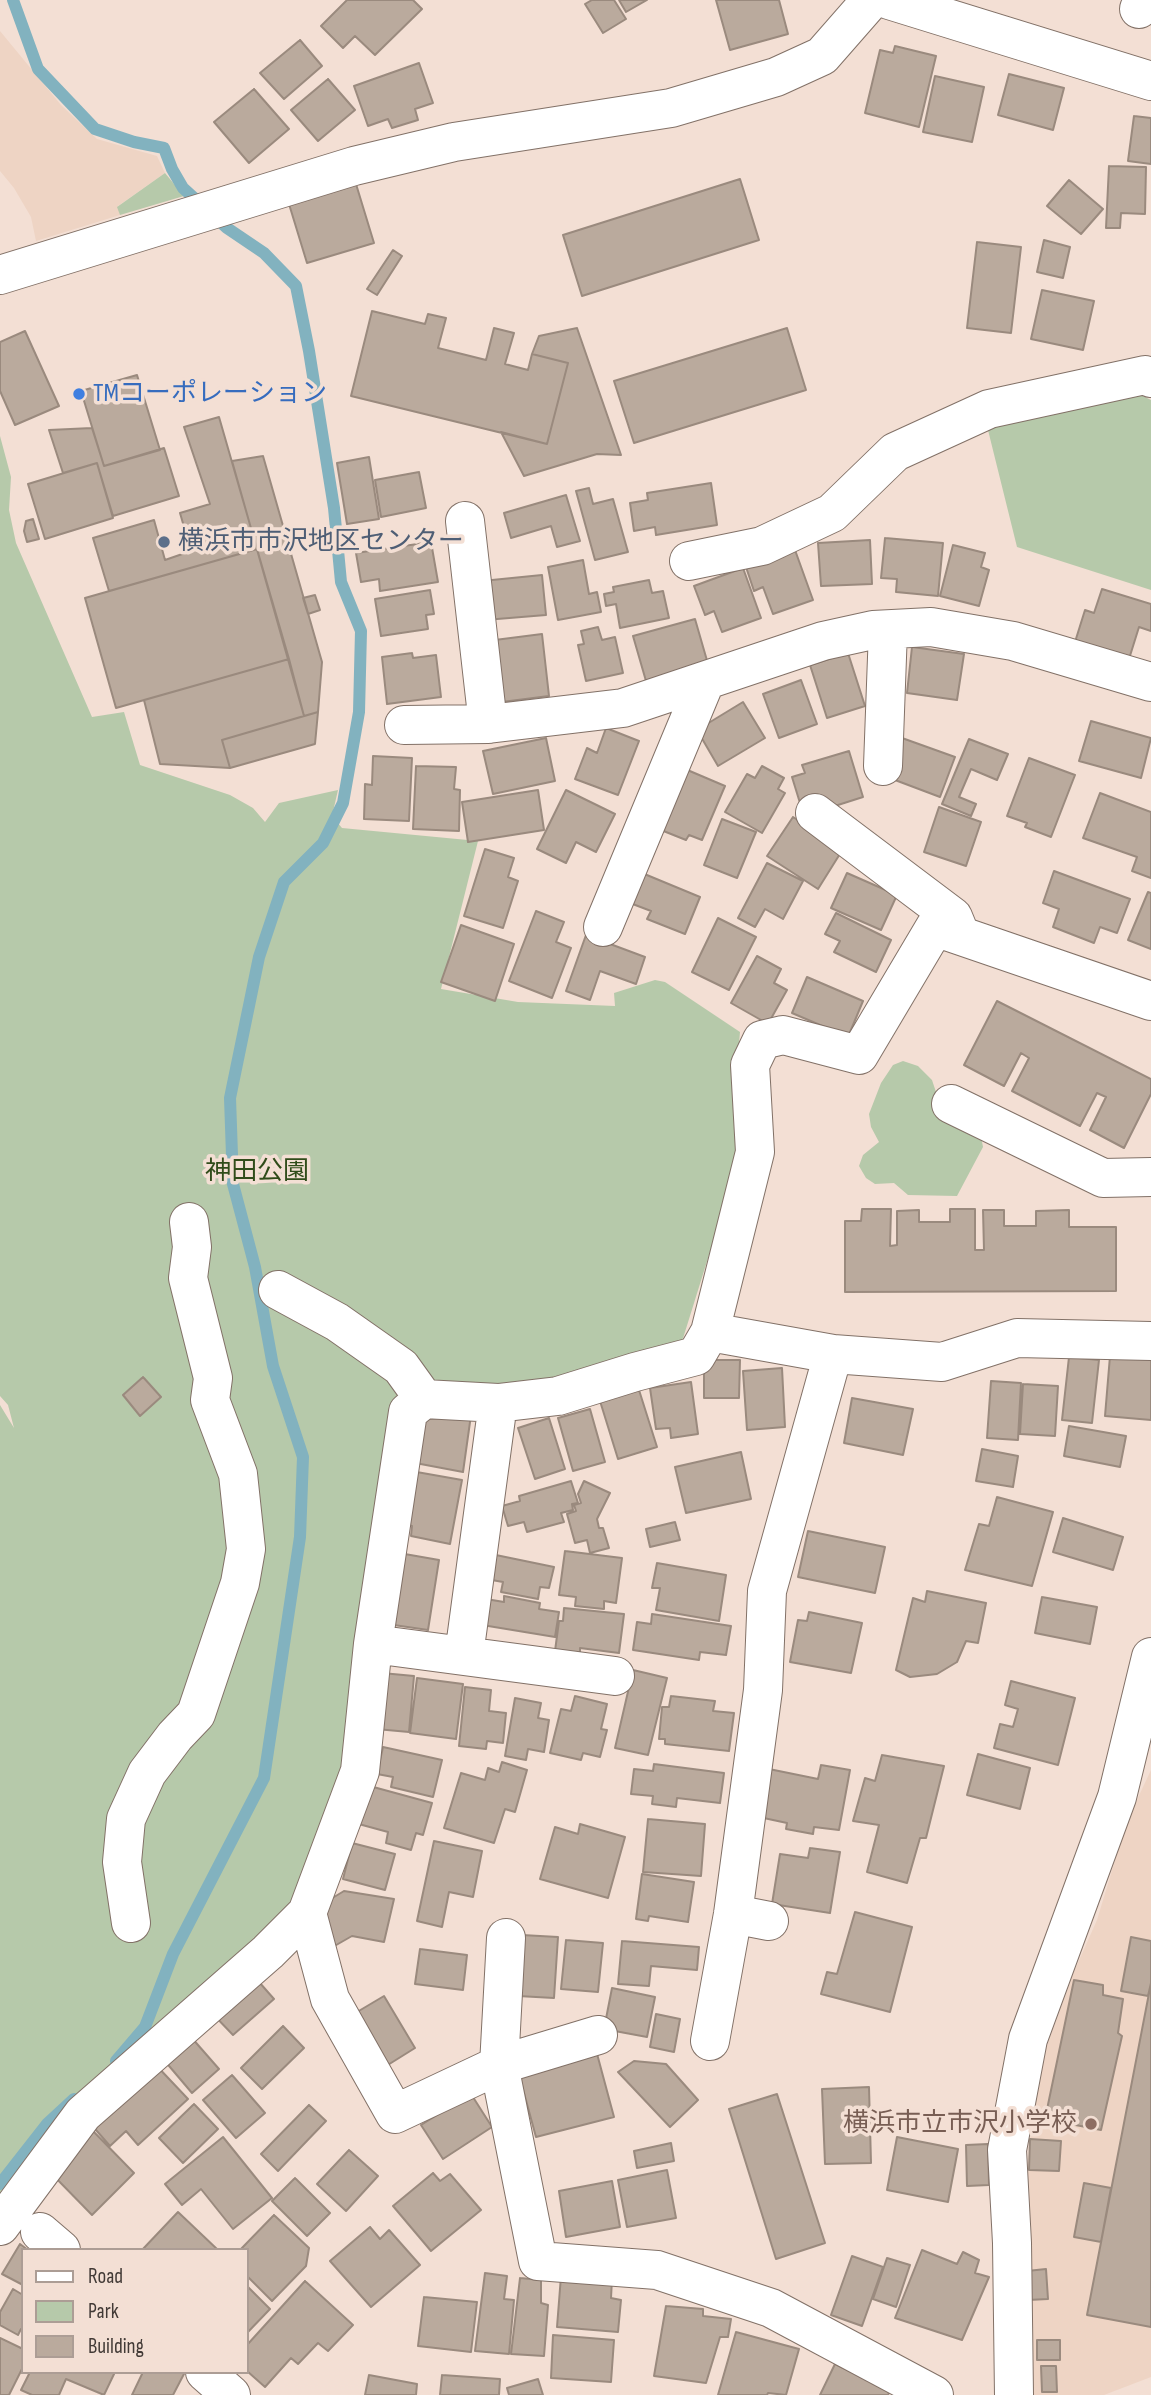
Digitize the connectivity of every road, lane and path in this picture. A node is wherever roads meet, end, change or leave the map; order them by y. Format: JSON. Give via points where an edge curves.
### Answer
{"nodes":[{"id":1,"x":871,"y":0,"type":"edge"},
{"id":2,"x":889,"y":0,"type":"edge"},
{"id":3,"x":1151,"y":81,"type":"edge"},
{"id":4,"x":0,"y":275,"type":"edge"},
{"id":5,"x":1151,"y":378,"type":"edge"},
{"id":6,"x":465,"y":521,"type":"dead end"},
{"id":7,"x":690,"y":561,"type":"dead end"},
{"id":8,"x":888,"y":629,"type":"junction"},
{"id":9,"x":705,"y":682,"type":"junction"},
{"id":10,"x":1151,"y":682,"type":"edge"},
{"id":11,"x":488,"y":724,"type":"junction"},
{"id":12,"x":404,"y":725,"type":"dead end"},
{"id":13,"x":883,"y":765,"type":"dead end"},
{"id":14,"x":815,"y":813,"type":"dead end"},
{"id":15,"x":603,"y":927,"type":"dead end"},
{"id":16,"x":960,"y":934,"type":"junction"},
{"id":17,"x":1151,"y":1001,"type":"edge"},
{"id":18,"x":951,"y":1104,"type":"dead end"},
{"id":19,"x":1151,"y":1177,"type":"edge"},
{"id":20,"x":189,"y":1222,"type":"dead end"},
{"id":21,"x":278,"y":1290,"type":"dead end"},
{"id":22,"x":710,"y":1332,"type":"junction"},
{"id":23,"x":1151,"y":1341,"type":"edge"},
{"id":24,"x":833,"y":1354,"type":"junction"},
{"id":25,"x":424,"y":1399,"type":"junction"},
{"id":26,"x":498,"y":1403,"type":"junction"},
{"id":27,"x":373,"y":1644,"type":"junction"},
{"id":28,"x":464,"y":1655,"type":"junction"},
{"id":29,"x":1151,"y":1657,"type":"edge"},
{"id":30,"x":615,"y":1676,"type":"dead end"},
{"id":31,"x":307,"y":1913,"type":"junction"},
{"id":32,"x":131,"y":1923,"type":"dead end"},
{"id":33,"x":506,"y":1938,"type":"dead end"},
{"id":34,"x":598,"y":2035,"type":"dead end"},
{"id":35,"x":710,"y":2041,"type":"dead end"},
{"id":36,"x":499,"y":2065,"type":"junction"},
{"id":37,"x":26,"y":2227,"type":"edge"},
{"id":38,"x":207,"y":2374,"type":"edge"},
{"id":39,"x":231,"y":2395,"type":"edge"},
{"id":40,"x":934,"y":2395,"type":"edge"},
{"id":41,"x":1014,"y":2395,"type":"edge"}],
"edges":[{"from":1,"to":4,"type":"street","via":[[822,56],[776,77],[671,108],[454,142],[354,166]]},
{"from":2,"to":3,"type":"street"},
{"from":5,"to":7,"type":"street","via":[[1145,375],[989,409],[895,452],[832,513],[762,546]]},
{"from":6,"to":11,"type":"street"},
{"from":8,"to":9,"type":"street","via":[[823,641]]},
{"from":8,"to":10,"type":"street","via":[[931,627],[1013,641]]},
{"from":8,"to":13,"type":"street"},
{"from":9,"to":11,"type":"street","via":[[623,708]]},
{"from":9,"to":15,"type":"street"},
{"from":11,"to":12,"type":"street"},
{"from":14,"to":16,"type":"street","via":[[953,916]]},
{"from":16,"to":17,"type":"street"},
{"from":16,"to":22,"type":"street","via":[[935,927],[859,1055],[783,1035],[762,1040],[750,1065],[755,1152]]},
{"from":18,"to":19,"type":"street","via":[[1103,1178]]},
{"from":20,"to":32,"type":"street","via":[[188,1278],[213,1378],[210,1400],[239,1474],[246,1549],[240,1583],[196,1714],[147,1773],[126,1819],[122,1862]]},
{"from":21,"to":25,"type":"street","via":[[337,1322],[401,1367]]},
{"from":22,"to":24,"type":"street"},
{"from":22,"to":26,"type":"street","via":[[696,1356],[558,1396]]},
{"from":23,"to":24,"type":"street","via":[[1017,1338],[942,1362]]},
{"from":24,"to":35,"type":"street","via":[[767,1591],[751,1918]]},
{"from":25,"to":26,"type":"street"},
{"from":25,"to":27,"type":"street","via":[[408,1412]]},
{"from":26,"to":28,"type":"street"},
{"from":27,"to":28,"type":"street"},
{"from":27,"to":31,"type":"street","via":[[360,1771]]},
{"from":28,"to":30,"type":"street"},
{"from":29,"to":41,"type":"street","via":[[1117,1797],[1028,2039],[1011,2126],[1007,2150]]},
{"from":31,"to":36,"type":"street","via":[[330,1999],[396,2114]]},
{"from":31,"to":37,"type":"street","via":[[83,2114]]},
{"from":33,"to":36,"type":"street"},
{"from":34,"to":36,"type":"street"},
{"from":36,"to":40,"type":"street","via":[[538,2261],[657,2270],[771,2308]]},
{"from":38,"to":39,"type":"street"}]}
